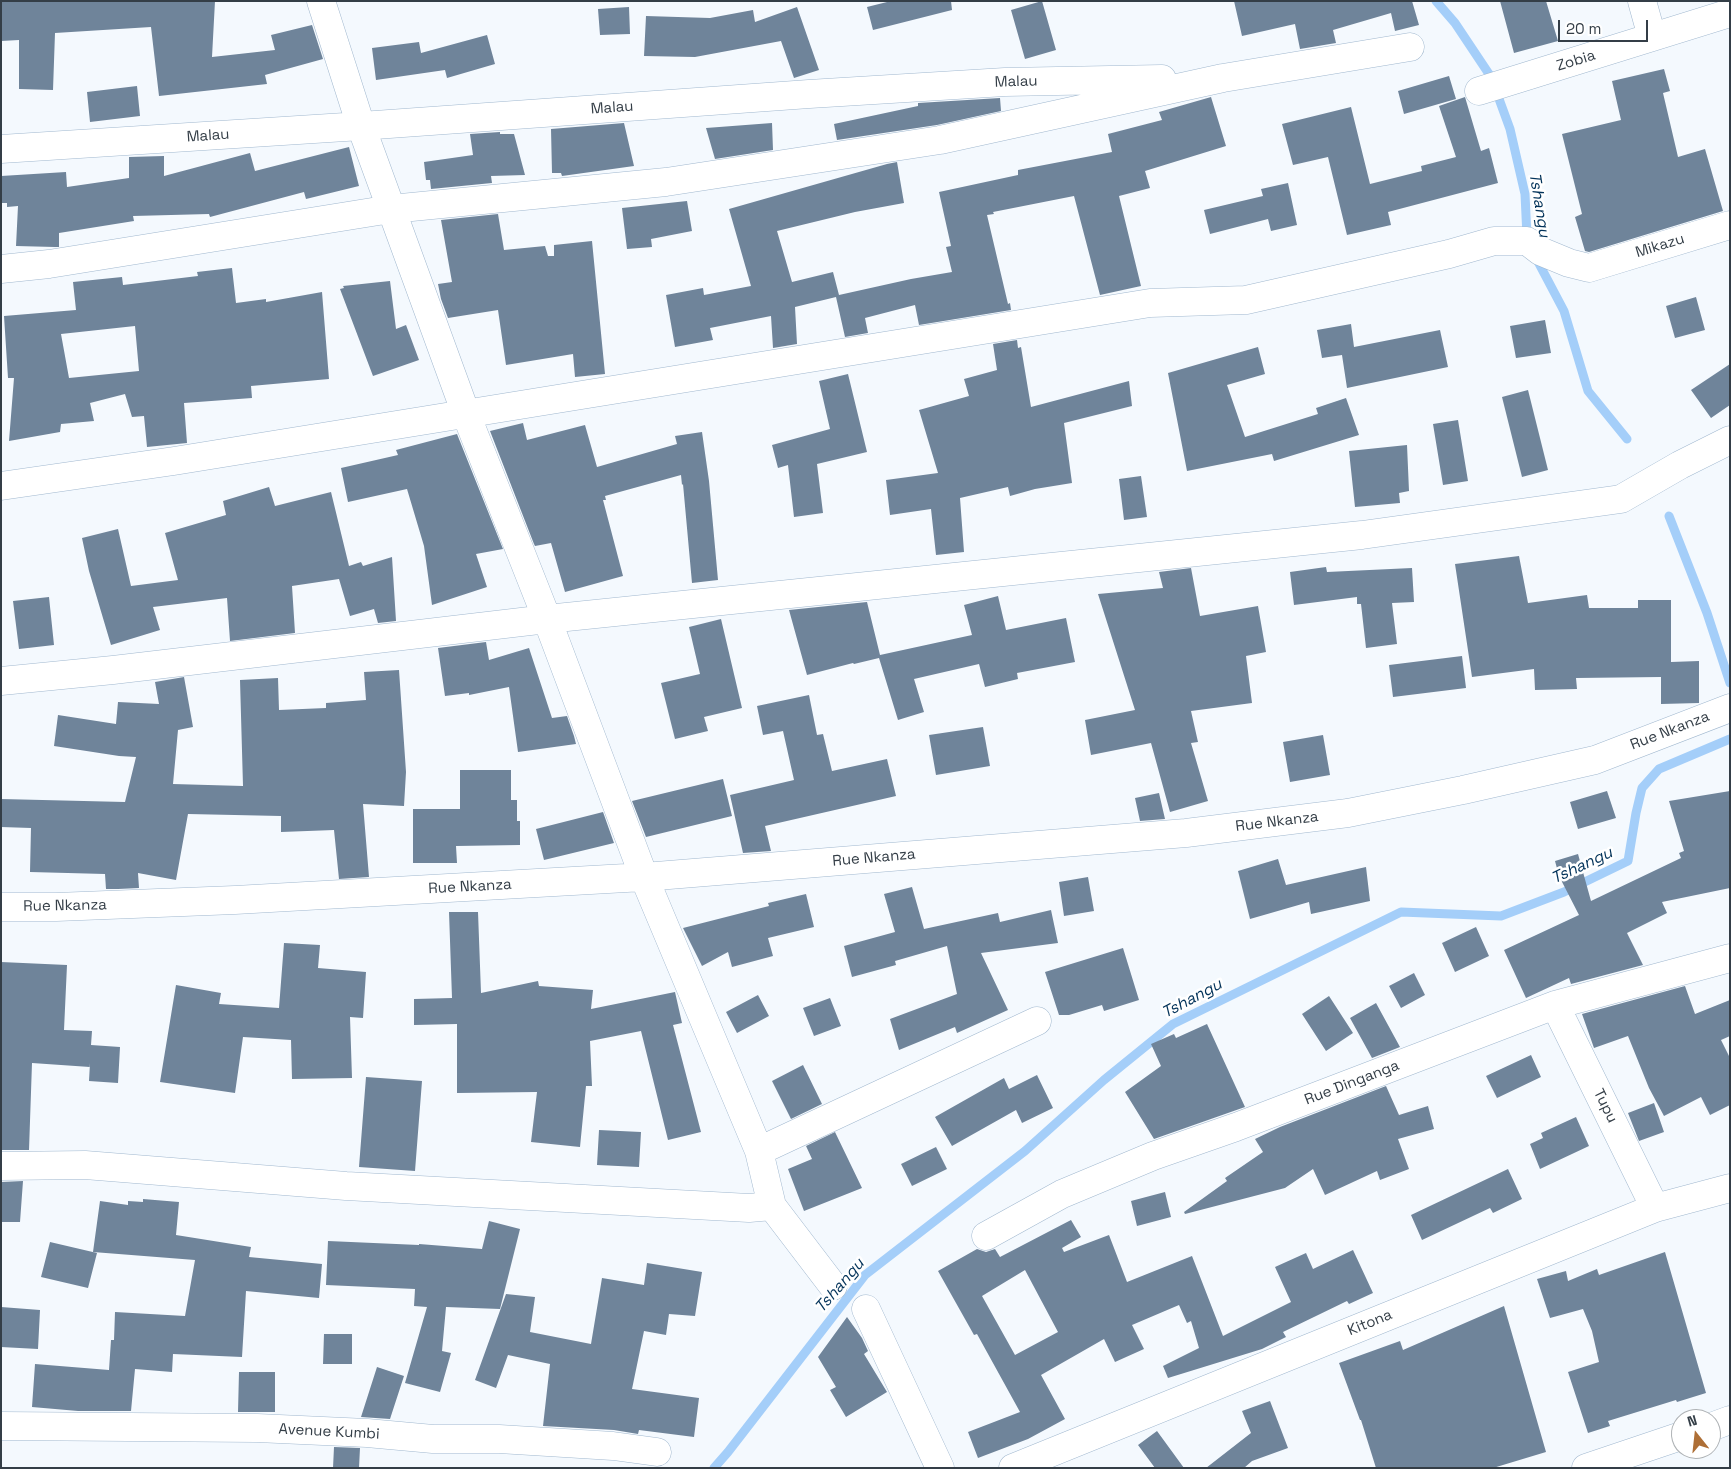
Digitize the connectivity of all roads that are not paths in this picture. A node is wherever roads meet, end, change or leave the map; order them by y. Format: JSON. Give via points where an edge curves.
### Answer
{"nodes":[{"id":1,"x":321,"y":1,"type":"edge"},
{"id":2,"x":1642,"y":1,"type":"edge"},
{"id":3,"x":1730,"y":13,"type":"edge"},
{"id":4,"x":1652,"y":37,"type":"junction"},
{"id":5,"x":1410,"y":47,"type":"dead end"},
{"id":6,"x":1222,"y":78,"type":"junction"},
{"id":7,"x":1479,"y":91,"type":"dead end"},
{"id":8,"x":361,"y":126,"type":"junction"},
{"id":9,"x":1,"y":149,"type":"edge"},
{"id":10,"x":391,"y":209,"type":"junction"},
{"id":11,"x":1730,"y":225,"type":"edge"},
{"id":12,"x":1,"y":269,"type":"edge"},
{"id":13,"x":466,"y":414,"type":"junction"},
{"id":14,"x":1730,"y":440,"type":"edge"},
{"id":15,"x":1,"y":486,"type":"edge"},
{"id":16,"x":547,"y":618,"type":"junction"},
{"id":17,"x":1,"y":681,"type":"edge"},
{"id":18,"x":1730,"y":708,"type":"edge"},
{"id":19,"x":644,"y":878,"type":"junction"},
{"id":20,"x":1,"y":907,"type":"edge"},
{"id":21,"x":1730,"y":958,"type":"edge"},
{"id":22,"x":1555,"y":1005,"type":"junction"},
{"id":23,"x":1037,"y":1021,"type":"dead end"},
{"id":24,"x":759,"y":1151,"type":"junction"},
{"id":25,"x":1,"y":1166,"type":"edge"},
{"id":26,"x":1730,"y":1188,"type":"edge"},
{"id":27,"x":772,"y":1206,"type":"junction"},
{"id":28,"x":1655,"y":1208,"type":"junction"},
{"id":29,"x":986,"y":1236,"type":"dead end"},
{"id":30,"x":833,"y":1286,"type":"dead end"},
{"id":31,"x":866,"y":1309,"type":"dead end"},
{"id":32,"x":1,"y":1426,"type":"edge"},
{"id":33,"x":1671,"y":1439,"type":"edge"},
{"id":34,"x":657,"y":1452,"type":"dead end"},
{"id":35,"x":940,"y":1468,"type":"edge"},
{"id":36,"x":1013,"y":1468,"type":"edge"},
{"id":37,"x":1586,"y":1468,"type":"edge"}],
"edges":[{"from":1,"to":8,"type":"street"},
{"from":2,"to":4,"type":"street"},
{"from":3,"to":4,"type":"street","name":"Zobia"},
{"from":4,"to":7,"type":"street","name":"Zobia"},
{"from":5,"to":6,"type":"street"},
{"from":6,"to":8,"type":"street","name":"Malau","via":[[1005,82]]},
{"from":6,"to":10,"type":"street","via":[[940,140],[666,182]]},
{"from":8,"to":9,"type":"street","name":"Malau"},
{"from":8,"to":10,"type":"street"},
{"from":10,"to":12,"type":"street"},
{"from":10,"to":13,"type":"street"},
{"from":11,"to":13,"type":"street","name":"Mikazu","via":[[1590,268],[1540,251],[1527,240],[1494,241],[1246,300],[1150,303]]},
{"from":13,"to":15,"type":"street","via":[[174,462]]},
{"from":13,"to":16,"type":"street"},
{"from":14,"to":16,"type":"street","via":[[1622,499],[1362,535]]},
{"from":16,"to":17,"type":"street"},
{"from":16,"to":19,"type":"street"},
{"from":18,"to":19,"type":"street","name":"Rue Nkanza","via":[[1595,760],[1348,813],[1186,833]]},
{"from":19,"to":20,"type":"street","name":"Rue Nkanza","via":[[235,900]]},
{"from":19,"to":24,"type":"street"},
{"from":21,"to":22,"type":"street","name":"Rue Dinganga"},
{"from":22,"to":28,"type":"street","name":"Tupu"},
{"from":22,"to":29,"type":"street","name":"Rue Dinganga","via":[[1153,1156],[1062,1194]]},
{"from":23,"to":24,"type":"street"},
{"from":24,"to":27,"type":"street"},
{"from":25,"to":27,"type":"street","via":[[84,1166],[356,1186],[749,1208]]},
{"from":26,"to":28,"type":"street","name":"Kitona"},
{"from":27,"to":30,"type":"street"},
{"from":28,"to":36,"type":"street","name":"Kitona"},
{"from":31,"to":35,"type":"street"},
{"from":32,"to":34,"type":"street","name":"Avenue Kumbi","via":[[257,1428],[433,1439],[498,1439]]},
{"from":33,"to":37,"type":"street"}]}
